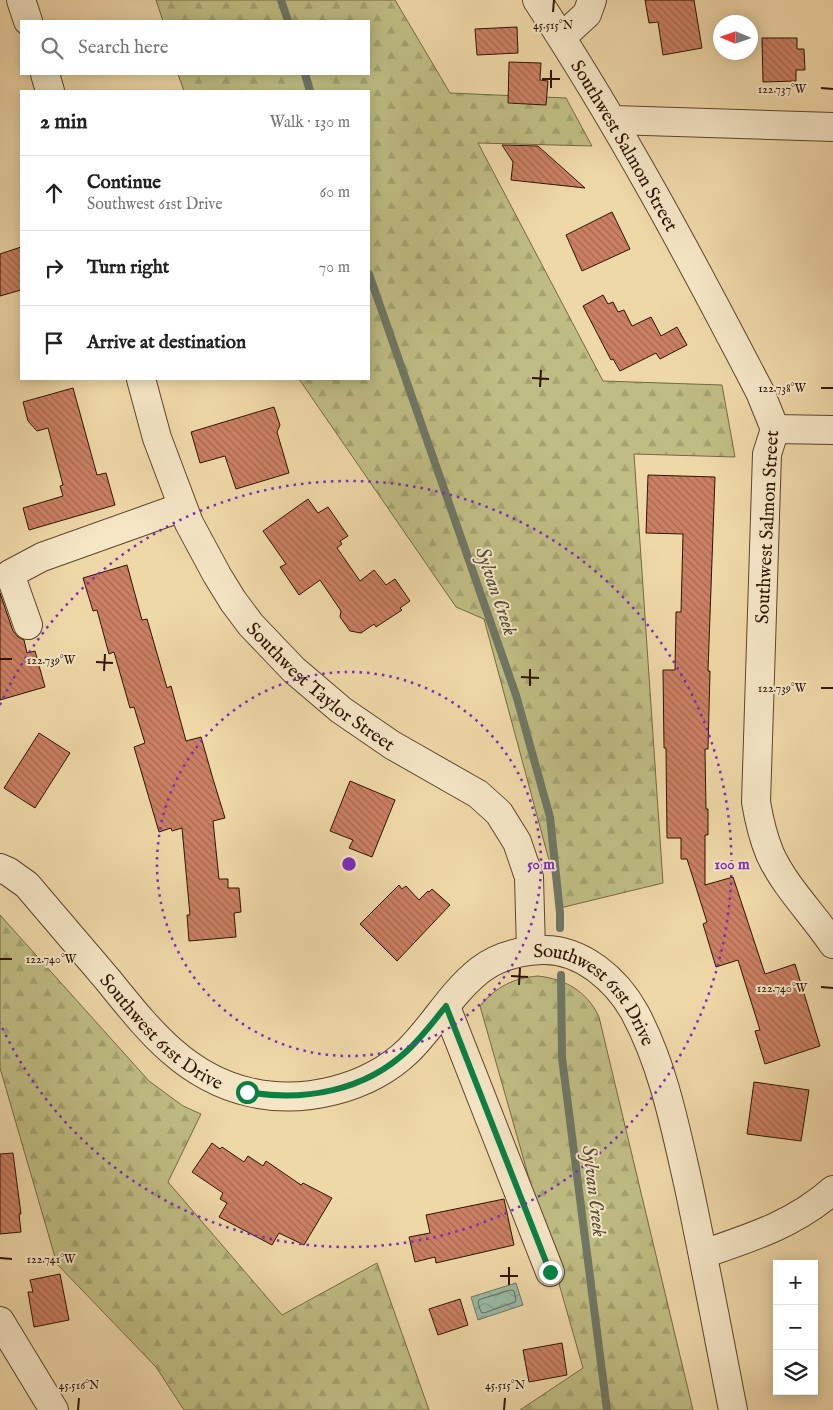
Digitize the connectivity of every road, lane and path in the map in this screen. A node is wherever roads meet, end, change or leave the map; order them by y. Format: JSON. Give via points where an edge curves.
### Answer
{"nodes":[{"id":1,"x":22,"y":0,"type":"edge"},
{"id":2,"x":537,"y":0,"type":"edge"},
{"id":3,"x":592,"y":0,"type":"edge"},
{"id":4,"x":28,"y":20,"type":"edge"},
{"id":5,"x":562,"y":37,"type":"junction"},
{"id":6,"x":45,"y":75,"type":"edge"},
{"id":7,"x":50,"y":90,"type":"edge"},
{"id":8,"x":613,"y":120,"type":"junction"},
{"id":9,"x":833,"y":127,"type":"edge"},
{"id":10,"x":141,"y":380,"type":"edge"},
{"id":11,"x":775,"y":429,"type":"junction"},
{"id":12,"x":833,"y":430,"type":"edge"},
{"id":13,"x":182,"y":508,"type":"junction"},
{"id":14,"x":28,"y":625,"type":"dead end"},
{"id":15,"x":0,"y":868,"type":"edge"},
{"id":16,"x":833,"y":944,"type":"edge"},
{"id":17,"x":531,"y":950,"type":"junction"},
{"id":18,"x":446,"y":1006,"type":"junction"},
{"id":19,"x":833,"y":1191,"type":"edge"},
{"id":20,"x":703,"y":1254,"type":"junction"},
{"id":21,"x":550,"y":1272,"type":"dead end"},
{"id":22,"x":0,"y":1321,"type":"edge"},
{"id":23,"x":54,"y":1410,"type":"edge"},
{"id":24,"x":733,"y":1410,"type":"edge"}],
"edges":[{"from":1,"to":4,"type":"street"},
{"from":2,"to":5,"type":"street","name":"Southwest Salmon Street"},
{"from":3,"to":5,"type":"street","via":[[587,14]]},
{"from":5,"to":8,"type":"street","name":"Southwest Salmon Street"},
{"from":6,"to":7,"type":"street"},
{"from":8,"to":9,"type":"street"},
{"from":8,"to":11,"type":"street","name":"Southwest Salmon Street","via":[[727,328]]},
{"from":10,"to":13,"type":"street","name":"Southwest Taylor Street","via":[[156,438]]},
{"from":11,"to":12,"type":"street"},
{"from":11,"to":16,"type":"street","name":"Southwest Salmon Street","via":[[767,454],[756,802],[762,831],[774,860]]},
{"from":13,"to":14,"type":"street","via":[[42,557],[10,574]]},
{"from":13,"to":17,"type":"street","name":"Southwest Taylor Street","via":[[216,576],[233,601],[294,670],[348,715],[392,745],[478,794],[499,813],[517,842],[529,877]]},
{"from":15,"to":18,"type":"street","name":"Southwest 61st Drive","via":[[27,885],[150,1031],[175,1054],[210,1078],[247,1092],[286,1097],[313,1095],[359,1081],[388,1066],[409,1050]]},
{"from":17,"to":18,"type":"street","name":"Southwest 61st Drive","via":[[494,961],[480,970]]},
{"from":17,"to":20,"type":"street","name":"Southwest 61st Drive","via":[[564,952],[596,967],[634,1011],[649,1042],[678,1136]]},
{"from":18,"to":21,"type":"street"},
{"from":19,"to":20,"type":"street","via":[[769,1231]]},
{"from":20,"to":24,"type":"street","name":"Southwest 61st Drive"},
{"from":22,"to":23,"type":"street"}]}
